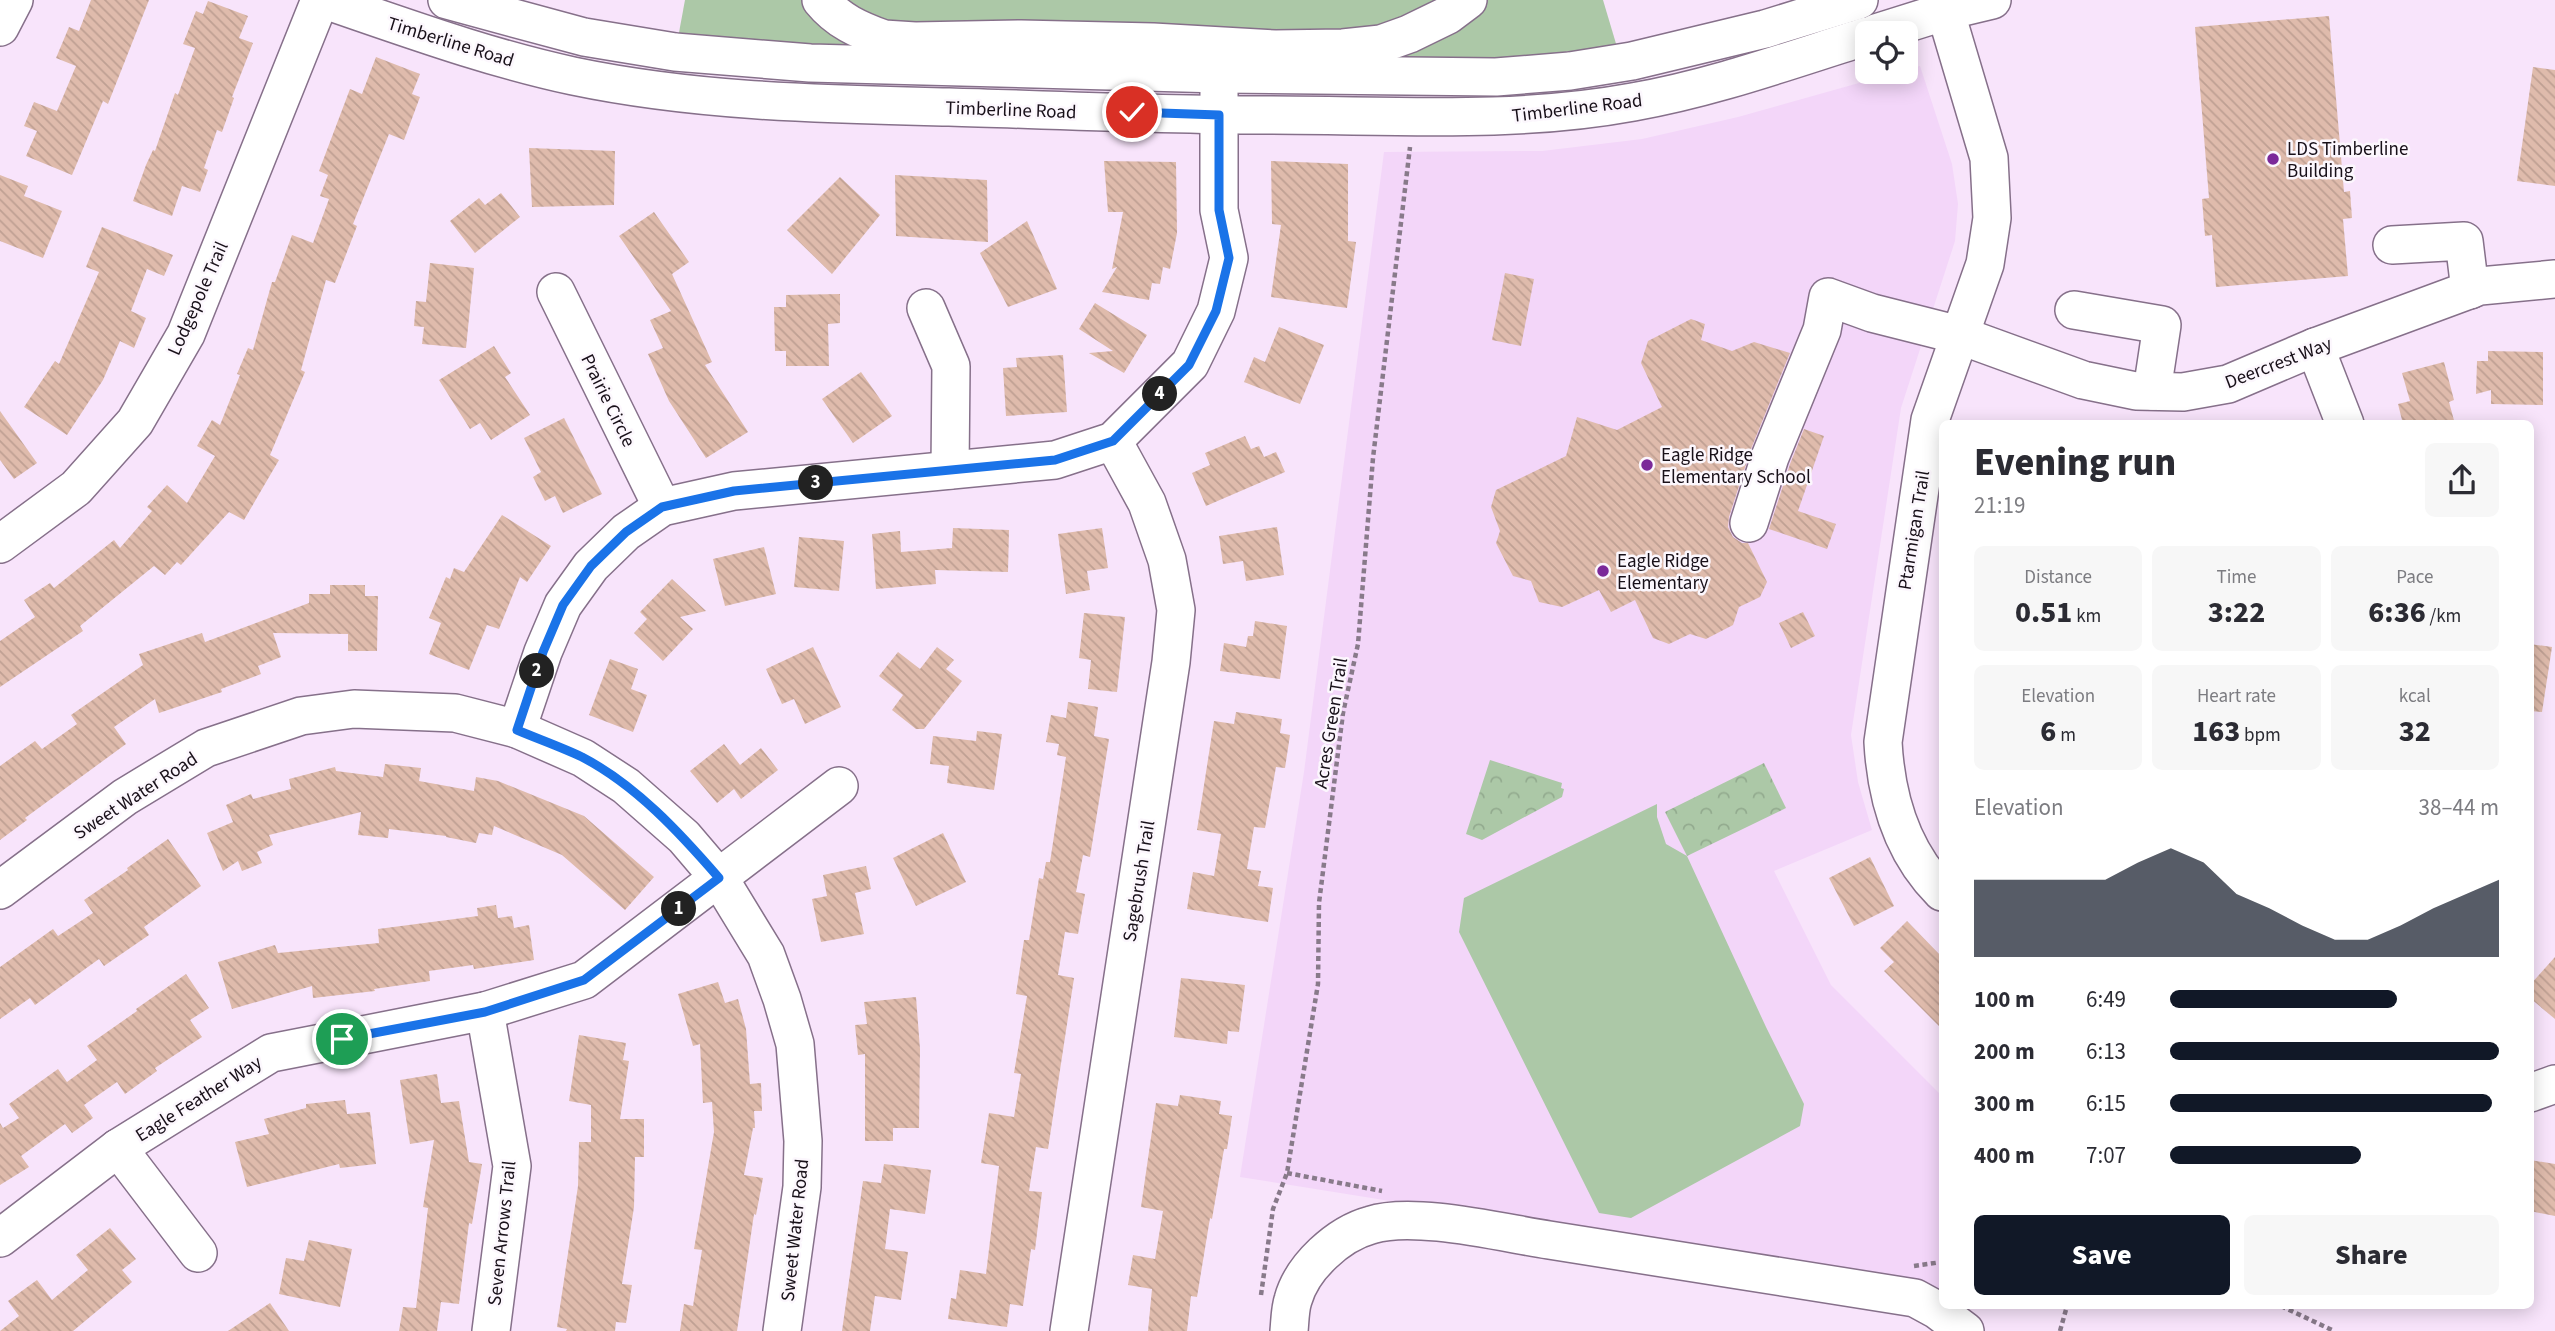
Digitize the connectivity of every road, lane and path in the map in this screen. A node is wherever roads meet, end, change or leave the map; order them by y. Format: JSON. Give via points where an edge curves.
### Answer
{"nodes":[{"id":1,"x":14,"y":0,"type":"edge"},
{"id":2,"x":320,"y":0,"type":"edge"},
{"id":3,"x":325,"y":0,"type":"edge"},
{"id":4,"x":447,"y":0,"type":"edge"},
{"id":5,"x":821,"y":0,"type":"edge"},
{"id":6,"x":1468,"y":0,"type":"edge"},
{"id":7,"x":1859,"y":0,"type":"edge"},
{"id":8,"x":1992,"y":0,"type":"edge"},
{"id":9,"x":1944,"y":6,"type":"edge"},
{"id":10,"x":1906,"y":21,"type":"edge"},
{"id":11,"x":0,"y":27,"type":"edge"},
{"id":12,"x":1855,"y":40,"type":"edge"},
{"id":13,"x":1220,"y":74,"type":"junction"},
{"id":14,"x":1219,"y":115,"type":"junction"},
{"id":15,"x":1413,"y":115,"type":"junction"},
{"id":16,"x":2392,"y":245,"type":"dead end"},
{"id":17,"x":2555,"y":279,"type":"edge"},
{"id":18,"x":2470,"y":290,"type":"junction"},
{"id":19,"x":556,"y":292,"type":"dead end"},
{"id":20,"x":926,"y":308,"type":"dead end"},
{"id":21,"x":2074,"y":310,"type":"dead end"},
{"id":22,"x":1959,"y":335,"type":"junction"},
{"id":23,"x":2315,"y":348,"type":"junction"},
{"id":24,"x":2152,"y":391,"type":"junction"},
{"id":25,"x":2343,"y":420,"type":"edge"},
{"id":26,"x":1113,"y":441,"type":"junction"},
{"id":27,"x":950,"y":470,"type":"junction"},
{"id":28,"x":662,"y":507,"type":"junction"},
{"id":29,"x":1749,"y":523,"type":"dead end"},
{"id":30,"x":0,"y":544,"type":"edge"},
{"id":31,"x":517,"y":730,"type":"junction"},
{"id":32,"x":839,"y":786,"type":"dead end"},
{"id":33,"x":719,"y":878,"type":"junction"},
{"id":34,"x":1939,"y":888,"type":"edge"},
{"id":35,"x":0,"y":890,"type":"edge"},
{"id":36,"x":485,"y":1012,"type":"junction"},
{"id":37,"x":2555,"y":1084,"type":"edge"},
{"id":38,"x":2534,"y":1092,"type":"edge"},
{"id":39,"x":118,"y":1148,"type":"junction"},
{"id":40,"x":0,"y":1238,"type":"edge"},
{"id":41,"x":198,"y":1253,"type":"dead end"},
{"id":42,"x":1259,"y":1306,"type":"dead end"},
{"id":43,"x":2066,"y":1309,"type":"edge"},
{"id":44,"x":2294,"y":1309,"type":"edge"},
{"id":45,"x":491,"y":1331,"type":"edge"},
{"id":46,"x":782,"y":1331,"type":"edge"},
{"id":47,"x":1069,"y":1331,"type":"edge"},
{"id":48,"x":1289,"y":1331,"type":"edge"},
{"id":49,"x":1965,"y":1331,"type":"edge"},
{"id":50,"x":2060,"y":1331,"type":"edge"},
{"id":51,"x":2334,"y":1331,"type":"edge"}],
"edges":[{"from":1,"to":11,"type":"street"},
{"from":2,"to":30,"type":"street","name":"Lodgepole Trail","via":[[186,334],[135,422],[76,488]]},
{"from":3,"to":14,"type":"street","name":"Timberline Road","via":[[478,52],[573,76],[672,93],[782,102]]},
{"from":4,"to":13,"type":"street","name":"Timberline Road","via":[[584,37],[675,52],[810,63]]},
{"from":5,"to":6,"type":"street","via":[[837,17],[884,39],[1153,41],[1275,49],[1381,44],[1429,24]]},
{"from":7,"to":13,"type":"street","name":"Timberline Road","via":[[1765,29],[1570,71],[1496,77]]},
{"from":8,"to":9,"type":"street"},
{"from":9,"to":10,"type":"street"},
{"from":9,"to":22,"type":"street","name":"Ptarmigan Trail","via":[[1989,158],[1992,218],[1985,264]]},
{"from":12,"to":15,"type":"street","name":"Timberline Road","via":[[1717,84],[1634,102],[1567,112]]},
{"from":13,"to":14,"type":"street"},
{"from":14,"to":15,"type":"street","name":"Timberline Road"},
{"from":14,"to":26,"type":"street","via":[[1219,210],[1229,258],[1216,311],[1189,365]]},
{"from":15,"to":42,"type":"path","name":"Acres Green Trail","via":[[1373,458],[1358,644],[1343,713],[1319,903],[1318,984],[1287,1173],[1273,1209]]},
{"from":16,"to":18,"type":"street","via":[[2464,241]]},
{"from":17,"to":18,"type":"street","name":"Deercrest Way"},
{"from":18,"to":23,"type":"street","name":"Deercrest Way"},
{"from":19,"to":28,"type":"street","name":"Prairie Circle"},
{"from":20,"to":27,"type":"street","via":[[951,366]]},
{"from":21,"to":24,"type":"street","via":[[2162,326]]},
{"from":22,"to":24,"type":"street","name":"Deercrest Way","via":[[2083,380]]},
{"from":22,"to":29,"type":"street","name":"Deercrest Way","via":[[1828,297],[1822,330],[1770,457]]},
{"from":22,"to":34,"type":"street","name":"Ptarmigan Trail","via":[[1930,419],[1883,742],[1898,826]]},
{"from":23,"to":24,"type":"street","name":"Deercrest Way","via":[[2228,384]]},
{"from":23,"to":25,"type":"street"},
{"from":26,"to":27,"type":"street","via":[[1055,460]]},
{"from":26,"to":47,"type":"street","name":"Sagebrush Trail","via":[[1147,503],[1167,560],[1176,610]]},
{"from":27,"to":28,"type":"street","via":[[734,491]]},
{"from":28,"to":31,"type":"street","via":[[626,532],[591,566],[563,605]]},
{"from":31,"to":33,"type":"street","name":"Sweet Water Road","via":[[583,758],[626,786],[684,837]]},
{"from":31,"to":35,"type":"street","name":"Sweet Water Road","via":[[455,713],[354,709],[301,716],[206,748],[125,797]]},
{"from":32,"to":33,"type":"street","name":"Eagle Feather Way"},
{"from":33,"to":36,"type":"street","name":"Eagle Feather Way","via":[[584,980]]},
{"from":33,"to":46,"type":"street","name":"Sweet Water Road","via":[[766,955],[795,1044],[802,1187]]},
{"from":36,"to":39,"type":"street","name":"Eagle Feather Way","via":[[271,1053]]},
{"from":36,"to":45,"type":"street","name":"Seven Arrows Trail","via":[[512,1166]]},
{"from":37,"to":38,"type":"street"},
{"from":39,"to":40,"type":"street","name":"Eagle Feather Way"},
{"from":39,"to":41,"type":"street"},
{"from":43,"to":50,"type":"path"},
{"from":44,"to":51,"type":"path"},
{"from":48,"to":49,"type":"street","via":[[1293,1299],[1324,1253],[1371,1224],[1397,1220],[1915,1298]]}]}
